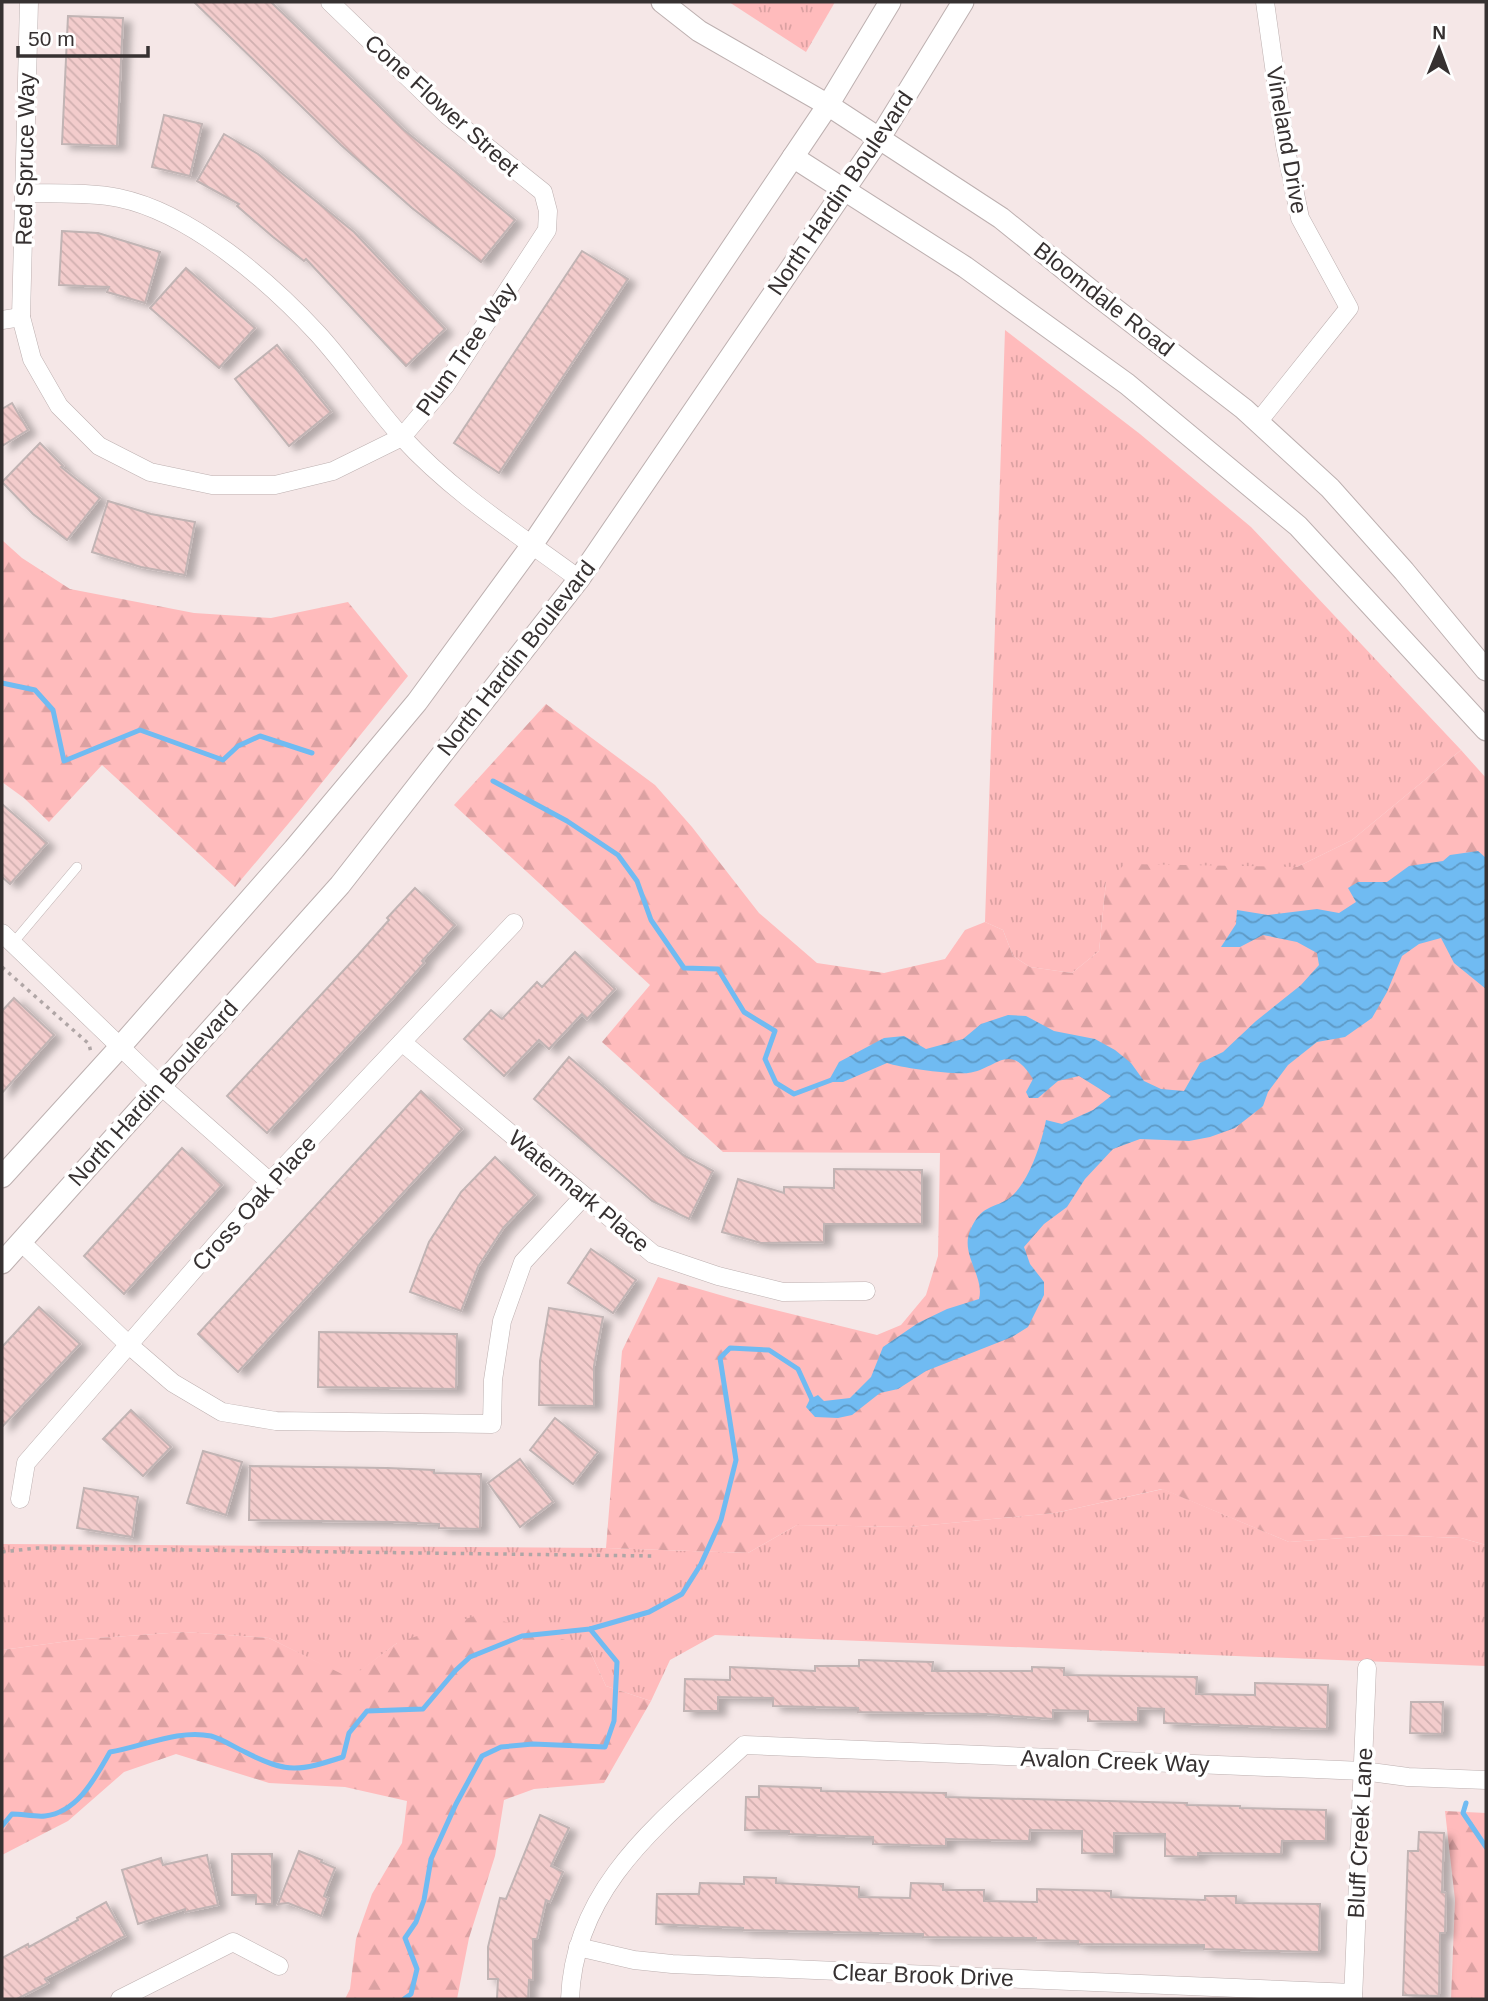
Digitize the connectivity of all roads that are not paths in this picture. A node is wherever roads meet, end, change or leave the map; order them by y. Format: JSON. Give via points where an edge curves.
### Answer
{"nodes":[{"id":1,"x":29,"y":2,"type":"edge"},
{"id":2,"x":330,"y":2,"type":"edge"},
{"id":3,"x":662,"y":2,"type":"edge"},
{"id":4,"x":890,"y":2,"type":"edge"},
{"id":5,"x":963,"y":2,"type":"edge"},
{"id":6,"x":1265,"y":2,"type":"edge"},
{"id":7,"x":828,"y":105,"type":"junction"},
{"id":8,"x":879,"y":139,"type":"junction"},
{"id":9,"x":793,"y":157,"type":"junction"},
{"id":10,"x":844,"y":190,"type":"junction"},
{"id":11,"x":24,"y":193,"type":"junction"},
{"id":12,"x":548,"y":211,"type":"joint"},
{"id":13,"x":21,"y":317,"type":"junction"},
{"id":14,"x":2,"y":320,"type":"edge"},
{"id":15,"x":1258,"y":422,"type":"junction"},
{"id":16,"x":402,"y":437,"type":"junction"},
{"id":17,"x":532,"y":545,"type":"junction"},
{"id":18,"x":579,"y":579,"type":"junction"},
{"id":19,"x":1486,"y":670,"type":"edge"},
{"id":20,"x":1486,"y":730,"type":"edge"},
{"id":21,"x":77,"y":867,"type":"dead end"},
{"id":22,"x":514,"y":923,"type":"dead end"},
{"id":23,"x":5,"y":944,"type":"edge"},
{"id":24,"x":402,"y":1042,"type":"junction"},
{"id":25,"x":120,"y":1047,"type":"junction"},
{"id":26,"x":160,"y":1085,"type":"junction"},
{"id":27,"x":2,"y":1177,"type":"edge"},
{"id":28,"x":270,"y":1182,"type":"junction"},
{"id":29,"x":584,"y":1196,"type":"junction"},
{"id":30,"x":21,"y":1242,"type":"junction"},
{"id":31,"x":2,"y":1263,"type":"edge"},
{"id":32,"x":866,"y":1291,"type":"dead end"},
{"id":33,"x":129,"y":1345,"type":"junction"},
{"id":34,"x":20,"y":1499,"type":"dead end"},
{"id":35,"x":1367,"y":1668,"type":"dead end"},
{"id":36,"x":1363,"y":1771,"type":"junction"},
{"id":37,"x":1486,"y":1780,"type":"edge"},
{"id":38,"x":578,"y":1947,"type":"junction"},
{"id":39,"x":279,"y":1966,"type":"dead end"},
{"id":40,"x":1353,"y":1996,"type":"edge"},
{"id":41,"x":120,"y":1999,"type":"edge"},
{"id":42,"x":570,"y":1999,"type":"edge"}],
"edges":[{"from":1,"to":11,"type":"street","name":"Red Spruce Way"},
{"from":2,"to":12,"type":"street","name":"Cone Flower Street","via":[[447,115],[542,192]]},
{"from":3,"to":7,"type":"street","name":"Bloomdale Road","via":[[699,31]]},
{"from":4,"to":7,"type":"street"},
{"from":5,"to":8,"type":"street","name":"North Hardin Boulevard"},
{"from":6,"to":15,"type":"street","name":"Vineland Drive","via":[[1300,218],[1349,308]]},
{"from":7,"to":8,"type":"street","name":"Bloomdale Road"},
{"from":7,"to":9,"type":"street"},
{"from":8,"to":10,"type":"street","name":"North Hardin Boulevard"},
{"from":8,"to":15,"type":"street","name":"Bloomdale Road","via":[[1001,218]]},
{"from":9,"to":10,"type":"street"},
{"from":9,"to":17,"type":"street"},
{"from":10,"to":18,"type":"street","name":"North Hardin Boulevard"},
{"from":10,"to":20,"type":"street","via":[[965,267],[1127,384],[1298,526]]},
{"from":11,"to":13,"type":"street","name":"Red Spruce Way"},
{"from":11,"to":16,"type":"street","via":[[119,198],[166,214],[208,237],[318,334]]},
{"from":12,"to":16,"type":"street","name":"Plum Tree Way","via":[[547,230],[540,241],[445,386]]},
{"from":13,"to":14,"type":"street"},
{"from":13,"to":16,"type":"street","name":"Plum Tree Way","via":[[32,359],[59,406],[99,446],[150,472],[212,485],[275,485],[333,471]]},
{"from":15,"to":19,"type":"street","name":"Bloomdale Road","via":[[1330,488]]},
{"from":16,"to":17,"type":"street","via":[[454,488]]},
{"from":17,"to":18,"type":"street"},
{"from":17,"to":25,"type":"street","via":[[417,702]]},
{"from":18,"to":26,"type":"street","name":"North Hardin Boulevard","via":[[340,885]]},
{"from":21,"to":23,"type":"lane"},
{"from":22,"to":24,"type":"street","name":"Cross Oak Place"},
{"from":23,"to":25,"type":"street"},
{"from":24,"to":28,"type":"street","name":"Cross Oak Place"},
{"from":24,"to":29,"type":"street","name":"Watermark Place"},
{"from":25,"to":26,"type":"street"},
{"from":25,"to":27,"type":"street"},
{"from":26,"to":28,"type":"street"},
{"from":26,"to":30,"type":"street","name":"North Hardin Boulevard"},
{"from":28,"to":33,"type":"street","name":"Cross Oak Place"},
{"from":29,"to":32,"type":"street","name":"Watermark Place","via":[[653,1254],[718,1276],[783,1292]]},
{"from":29,"to":33,"type":"street","via":[[523,1262],[502,1321],[492,1424],[276,1421],[222,1412],[173,1382]]},
{"from":30,"to":31,"type":"street","name":"North Hardin Boulevard"},
{"from":30,"to":33,"type":"street"},
{"from":33,"to":34,"type":"street","name":"Cross Oak Place","via":[[26,1463]]},
{"from":35,"to":36,"type":"street","name":"Bluff Creek Lane"},
{"from":36,"to":37,"type":"street","name":"Avalon Creek Way"},
{"from":36,"to":38,"type":"street","name":"Avalon Creek Way","via":[[744,1745],[623,1862],[596,1902]]},
{"from":36,"to":40,"type":"street","name":"Bluff Creek Lane"},
{"from":38,"to":40,"type":"street","name":"Clear Brook Drive","via":[[672,1964]]},
{"from":38,"to":42,"type":"street"},
{"from":39,"to":41,"type":"street","via":[[233,1942]]}]}
